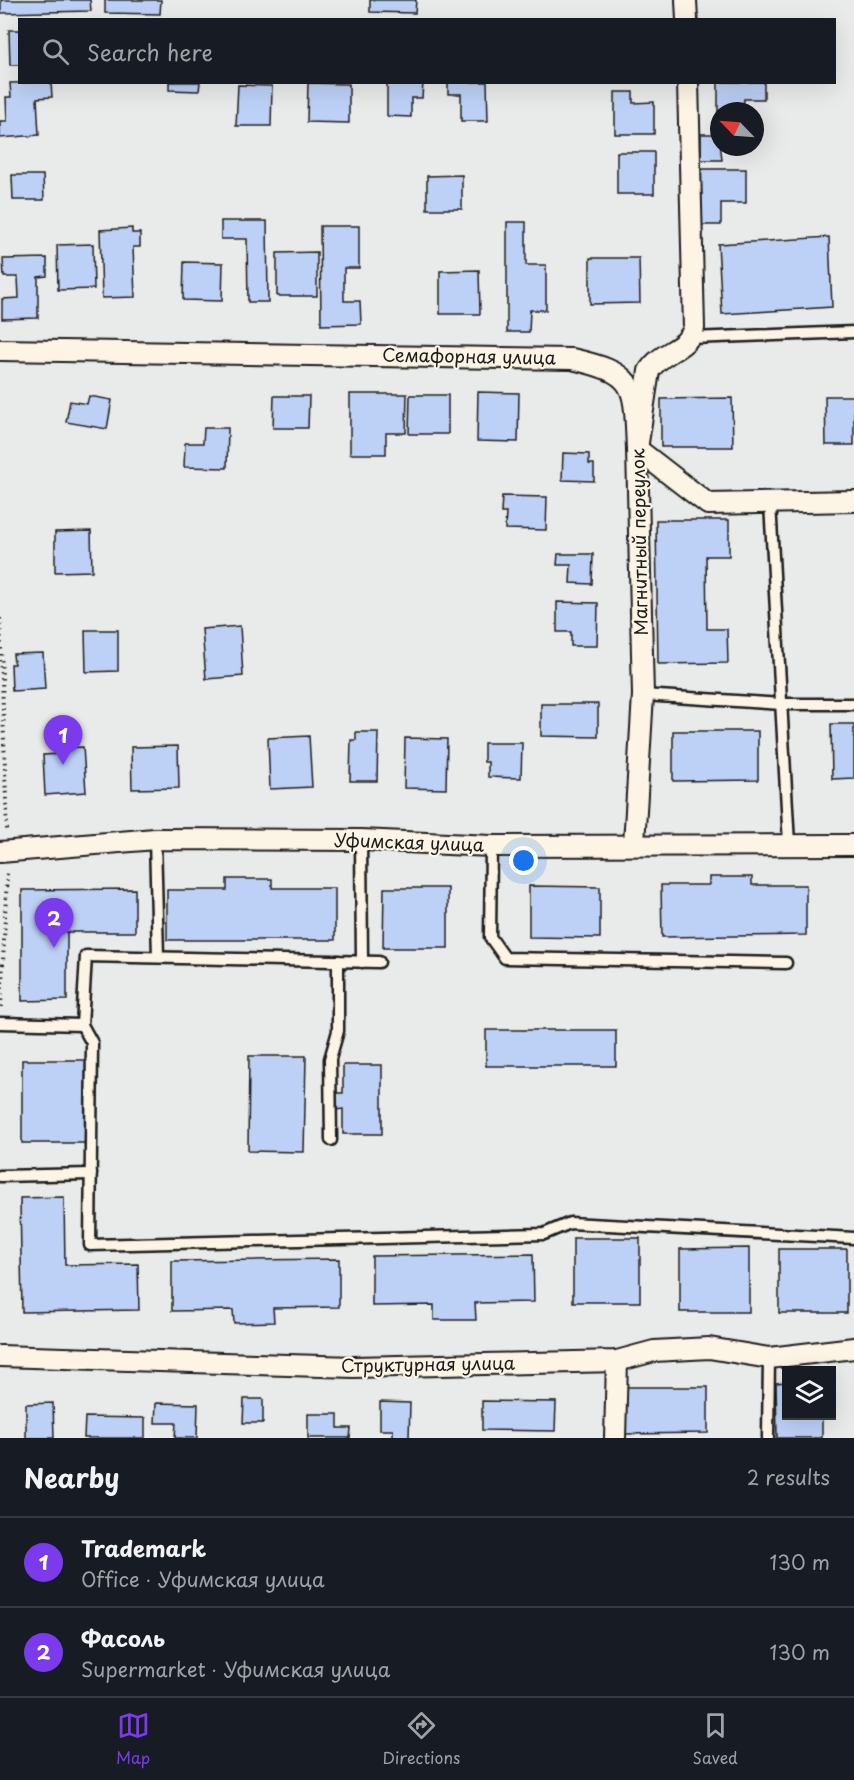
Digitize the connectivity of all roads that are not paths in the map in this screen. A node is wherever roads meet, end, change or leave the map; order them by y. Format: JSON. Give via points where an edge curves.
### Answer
{"nodes":[{"id":1,"x":686,"y":0,"type":"edge"},
{"id":2,"x":687,"y":18,"type":"edge"},
{"id":3,"x":688,"y":84,"type":"edge"},
{"id":4,"x":854,"y":332,"type":"edge"},
{"id":5,"x":691,"y":338,"type":"junction"},
{"id":6,"x":0,"y":350,"type":"edge"},
{"id":7,"x":637,"y":448,"type":"junction"},
{"id":8,"x":854,"y":501,"type":"edge"},
{"id":9,"x":770,"y":503,"type":"junction"},
{"id":10,"x":643,"y":695,"type":"junction"},
{"id":11,"x":854,"y":704,"type":"edge"},
{"id":12,"x":782,"y":705,"type":"junction"},
{"id":13,"x":155,"y":839,"type":"junction"},
{"id":14,"x":361,"y":840,"type":"junction"},
{"id":15,"x":634,"y":844,"type":"junction"},
{"id":16,"x":789,"y":844,"type":"junction"},
{"id":17,"x":854,"y":845,"type":"edge"},
{"id":18,"x":490,"y":846,"type":"junction"},
{"id":19,"x":4,"y":852,"type":"edge"},
{"id":20,"x":158,"y":957,"type":"junction"},
{"id":21,"x":338,"y":961,"type":"junction"},
{"id":22,"x":362,"y":962,"type":"junction"},
{"id":23,"x":379,"y":962,"type":"dead end"},
{"id":24,"x":786,"y":963,"type":"dead end"},
{"id":25,"x":0,"y":1023,"type":"edge"},
{"id":26,"x":82,"y":1025,"type":"junction"},
{"id":27,"x":331,"y":1140,"type":"dead end"},
{"id":28,"x":91,"y":1174,"type":"junction"},
{"id":29,"x":0,"y":1176,"type":"edge"},
{"id":30,"x":854,"y":1238,"type":"edge"},
{"id":31,"x":854,"y":1348,"type":"edge"},
{"id":32,"x":0,"y":1356,"type":"edge"},
{"id":33,"x":769,"y":1358,"type":"junction"},
{"id":34,"x":617,"y":1361,"type":"junction"},
{"id":35,"x":615,"y":1438,"type":"edge"},
{"id":36,"x":768,"y":1438,"type":"edge"}],
"edges":[{"from":1,"to":2,"type":"street"},
{"from":3,"to":5,"type":"street","via":[[694,328]]},
{"from":4,"to":5,"type":"lane"},
{"from":5,"to":7,"type":"street","name":"Магнитный переулок","via":[[655,361],[649,371]]},
{"from":6,"to":7,"type":"street","name":"Семафорная улица","via":[[572,359],[608,367],[624,377],[635,403]]},
{"from":7,"to":9,"type":"street","via":[[708,504]]},
{"from":7,"to":10,"type":"street","name":"Магнитный переулок"},
{"from":8,"to":9,"type":"street"},
{"from":9,"to":12,"type":"lane"},
{"from":10,"to":12,"type":"lane"},
{"from":10,"to":15,"type":"street","name":"Магнитный переулок"},
{"from":11,"to":12,"type":"lane"},
{"from":12,"to":16,"type":"lane"},
{"from":13,"to":14,"type":"street","name":"Уфимская улица"},
{"from":13,"to":19,"type":"street","name":"Уфимская улица"},
{"from":13,"to":20,"type":"lane"},
{"from":14,"to":18,"type":"street","name":"Уфимская улица"},
{"from":14,"to":22,"type":"lane"},
{"from":15,"to":16,"type":"street","name":"Уфимская улица"},
{"from":15,"to":18,"type":"street","name":"Уфимская улица"},
{"from":16,"to":17,"type":"street","name":"Уфимская улица"},
{"from":18,"to":24,"type":"lane","via":[[490,937],[505,958]]},
{"from":20,"to":21,"type":"lane"},
{"from":20,"to":26,"type":"lane","via":[[86,956]]},
{"from":21,"to":22,"type":"lane"},
{"from":21,"to":27,"type":"lane","via":[[338,1031],[330,1059]]},
{"from":22,"to":23,"type":"lane"},
{"from":25,"to":26,"type":"lane"},
{"from":26,"to":28,"type":"lane","via":[[92,1043]]},
{"from":28,"to":29,"type":"lane"},
{"from":28,"to":30,"type":"lane","via":[[90,1245],[544,1234],[570,1224]]},
{"from":31,"to":33,"type":"street","name":"Структурная улица"},
{"from":32,"to":34,"type":"street","name":"Структурная улица","via":[[354,1367]]},
{"from":33,"to":34,"type":"street","name":"Структурная улица","via":[[708,1348],[654,1351]]},
{"from":33,"to":36,"type":"lane"},
{"from":34,"to":35,"type":"street"}]}
